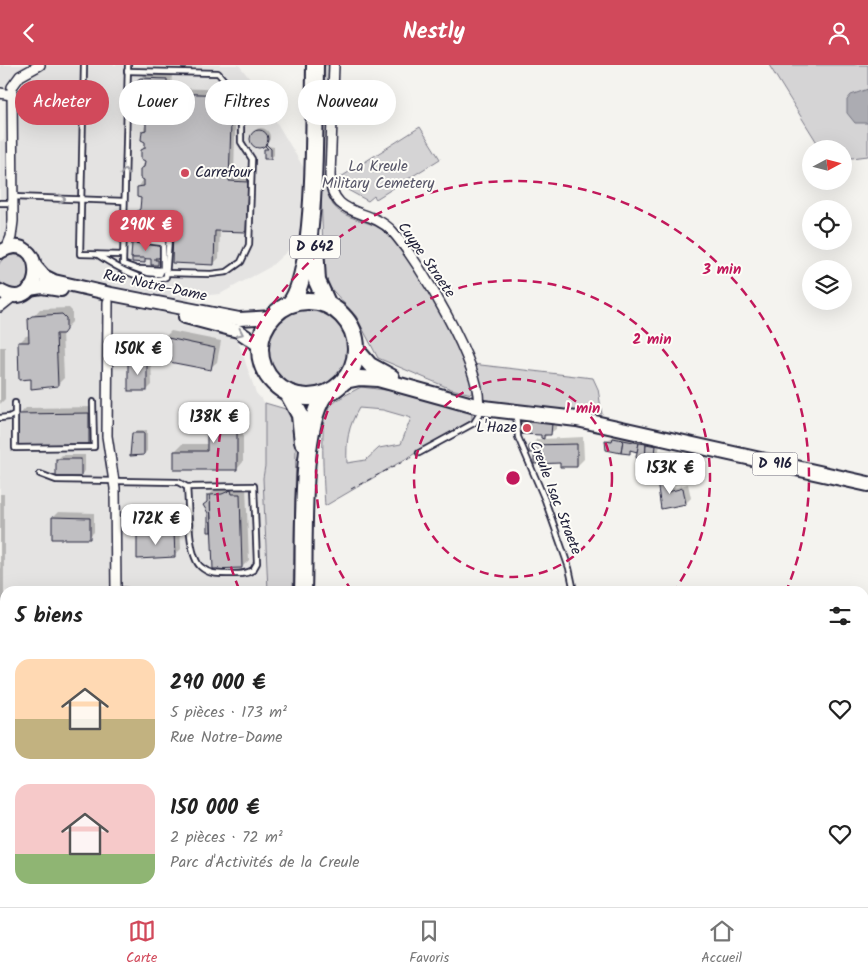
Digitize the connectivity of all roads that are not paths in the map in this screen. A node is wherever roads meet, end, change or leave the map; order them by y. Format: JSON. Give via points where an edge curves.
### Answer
{"nodes":[{"id":1,"x":40,"y":65,"type":"edge"},
{"id":2,"x":84,"y":65,"type":"edge"},
{"id":3,"x":315,"y":65,"type":"edge"},
{"id":4,"x":334,"y":65,"type":"edge"},
{"id":5,"x":127,"y":68,"type":"edge"},
{"id":6,"x":0,"y":93,"type":"edge"},
{"id":7,"x":11,"y":95,"type":"junction"},
{"id":8,"x":312,"y":186,"type":"junction"},
{"id":9,"x":82,"y":199,"type":"junction"},
{"id":10,"x":13,"y":200,"type":"junction"},
{"id":11,"x":124,"y":201,"type":"junction"},
{"id":12,"x":0,"y":203,"type":"edge"},
{"id":13,"x":13,"y":221,"type":"junction"},
{"id":14,"x":124,"y":234,"type":"junction"},
{"id":15,"x":132,"y":236,"type":"junction"},
{"id":16,"x":3,"y":250,"type":"edge"},
{"id":17,"x":25,"y":251,"type":"junction"},
{"id":18,"x":97,"y":255,"type":"junction"},
{"id":19,"x":123,"y":255,"type":"junction"},
{"id":20,"x":36,"y":267,"type":"junction"},
{"id":21,"x":168,"y":273,"type":"junction"},
{"id":22,"x":29,"y":289,"type":"junction"},
{"id":23,"x":0,"y":291,"type":"edge"},
{"id":24,"x":15,"y":295,"type":"junction"},
{"id":25,"x":108,"y":302,"type":"junction"},
{"id":26,"x":290,"y":304,"type":"junction"},
{"id":27,"x":328,"y":305,"type":"junction"},
{"id":28,"x":0,"y":307,"type":"edge"},
{"id":29,"x":273,"y":317,"type":"junction"},
{"id":30,"x":260,"y":346,"type":"junction"},
{"id":31,"x":357,"y":350,"type":"junction"},
{"id":32,"x":345,"y":381,"type":"junction"},
{"id":33,"x":408,"y":386,"type":"junction"},
{"id":34,"x":288,"y":393,"type":"junction"},
{"id":35,"x":324,"y":395,"type":"junction"},
{"id":36,"x":94,"y":402,"type":"dead end"},
{"id":37,"x":15,"y":403,"type":"dead end"},
{"id":38,"x":480,"y":407,"type":"junction"},
{"id":39,"x":15,"y":413,"type":"junction"},
{"id":40,"x":516,"y":413,"type":"junction"},
{"id":41,"x":0,"y":418,"type":"edge"},
{"id":42,"x":419,"y":453,"type":"road end"},
{"id":43,"x":40,"y":475,"type":"dead end"},
{"id":44,"x":114,"y":482,"type":"junction"},
{"id":45,"x":306,"y":484,"type":"junction"},
{"id":46,"x":868,"y":484,"type":"edge"},
{"id":47,"x":187,"y":487,"type":"junction"},
{"id":48,"x":116,"y":586,"type":"edge"},
{"id":49,"x":303,"y":586,"type":"edge"},
{"id":50,"x":573,"y":586,"type":"edge"}],
"edges":[{"from":1,"to":7,"type":"street","via":[[26,69],[14,83]]},
{"from":2,"to":9,"type":"lane"},
{"from":3,"to":8,"type":"highway","number":"D 642"},
{"from":4,"to":38,"type":"street","name":"Cuype Straete","via":[[331,193],[342,206],[386,226],[403,245],[451,324],[475,380]]},
{"from":11,"to":5,"type":"lane","one_way":true},
{"from":5,"to":21,"type":"lane","via":[[218,73],[238,97],[241,142],[252,159],[250,238],[245,257],[237,266],[222,273]]},
{"from":6,"to":7,"type":"street"},
{"from":7,"to":10,"type":"street"},
{"from":8,"to":26,"type":"highway","number":"D 642","via":[[302,279]]},
{"from":8,"to":27,"type":"highway","number":"D 642","via":[[316,278]]},
{"from":10,"to":9,"type":"lane","one_way":true},
{"from":9,"to":11,"type":"lane"},
{"from":9,"to":18,"type":"lane","via":[[80,254]]},
{"from":10,"to":12,"type":"lane"},
{"from":10,"to":13,"type":"street"},
{"from":11,"to":14,"type":"lane"},
{"from":13,"to":16,"type":"street","via":[[11,237]]},
{"from":13,"to":17,"type":"street"},
{"from":14,"to":15,"type":"lane"},
{"from":14,"to":19,"type":"lane"},
{"from":15,"to":19,"type":"lane","via":[[138,240],[163,243],[162,269],[124,265]]},
{"from":15,"to":21,"type":"lane","via":[[169,238]]},
{"from":16,"to":17,"type":"main road","via":[[14,247]]},
{"from":17,"to":20,"type":"main road"},
{"from":18,"to":19,"type":"lane"},
{"from":18,"to":21,"type":"lane","via":[[127,273],[160,279]]},
{"from":20,"to":22,"type":"main road","via":[[35,279]]},
{"from":20,"to":29,"type":"main road","name":"Rue Notre-Dame","via":[[50,279],[111,294],[238,319]]},
{"from":22,"to":24,"type":"main road"},
{"from":22,"to":25,"type":"main road","name":"Rue Notre-Dame","via":[[49,287]]},
{"from":23,"to":24,"type":"main road"},
{"from":24,"to":28,"type":"street"},
{"from":25,"to":30,"type":"main road","name":"Rue Notre-Dame","one_way":true,"via":[[225,327],[247,336]]},
{"from":25,"to":44,"type":"street","via":[[108,436]]},
{"from":26,"to":27,"type":"highway","via":[[312,301]]},
{"from":26,"to":29,"type":"highway"},
{"from":27,"to":31,"type":"highway","via":[[348,322]]},
{"from":29,"to":30,"type":"highway","via":[[265,328]]},
{"from":30,"to":34,"type":"highway","via":[[266,371],[275,384]]},
{"from":31,"to":32,"type":"highway"},
{"from":31,"to":33,"type":"main road","via":[[374,368]]},
{"from":32,"to":33,"type":"main road","via":[[369,378]]},
{"from":32,"to":35,"type":"highway"},
{"from":33,"to":38,"type":"main road","number":"D 916"},
{"from":34,"to":35,"type":"highway","via":[[306,397]]},
{"from":34,"to":45,"type":"highway","via":[[301,420]]},
{"from":35,"to":45,"type":"highway","via":[[313,415]]},
{"from":36,"to":39,"type":"lane","via":[[94,447],[15,448]]},
{"from":37,"to":39,"type":"lane"},
{"from":38,"to":40,"type":"main road","number":"D 916"},
{"from":38,"to":42,"type":"lane","via":[[474,423]]},
{"from":39,"to":41,"type":"lane"},
{"from":40,"to":46,"type":"main road","number":"D 916","via":[[587,421]]},
{"from":40,"to":50,"type":"lane","name":"Creule Isac Straete","via":[[518,437],[545,500]]},
{"from":43,"to":44,"type":"lane","via":[[56,480]]},
{"from":44,"to":47,"type":"lane","via":[[178,482]]},
{"from":44,"to":48,"type":"street"},
{"from":45,"to":49,"type":"highway"},
{"from":47,"to":47,"type":"lane","via":[[254,486],[254,570],[216,574],[199,565],[193,551]]}]}
